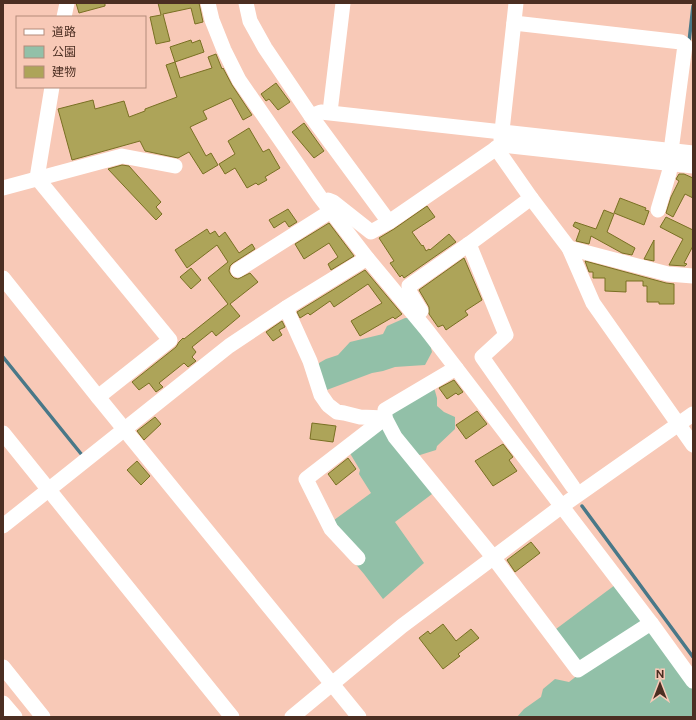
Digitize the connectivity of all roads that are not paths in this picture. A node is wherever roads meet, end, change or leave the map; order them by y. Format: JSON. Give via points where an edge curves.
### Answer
{"nodes":[{"id":1,"x":67,"y":3,"type":"edge"},
{"id":2,"x":208,"y":3,"type":"edge"},
{"id":3,"x":246,"y":3,"type":"edge"},
{"id":4,"x":333,"y":3,"type":"edge"},
{"id":5,"x":343,"y":3,"type":"edge"},
{"id":6,"x":516,"y":3,"type":"edge"},
{"id":7,"x":64,"y":16,"type":"edge"},
{"id":8,"x":514,"y":23,"type":"junction"},
{"id":9,"x":52,"y":88,"type":"edge"},
{"id":10,"x":321,"y":113,"type":"junction"},
{"id":11,"x":500,"y":142,"type":"junction"},
{"id":12,"x":671,"y":157,"type":"junction"},
{"id":13,"x":692,"y":164,"type":"edge"},
{"id":14,"x":175,"y":166,"type":"dead end"},
{"id":15,"x":37,"y":178,"type":"junction"},
{"id":16,"x":3,"y":188,"type":"edge"},
{"id":17,"x":320,"y":196,"type":"junction"},
{"id":18,"x":531,"y":198,"type":"junction"},
{"id":19,"x":331,"y":210,"type":"junction"},
{"id":20,"x":658,"y":210,"type":"dead end"},
{"id":21,"x":389,"y":222,"type":"junction"},
{"id":22,"x":469,"y":244,"type":"junction"},
{"id":23,"x":569,"y":248,"type":"junction"},
{"id":24,"x":367,"y":258,"type":"junction"},
{"id":25,"x":238,"y":270,"type":"dead end"},
{"id":26,"x":693,"y":276,"type":"edge"},
{"id":27,"x":3,"y":278,"type":"edge"},
{"id":28,"x":286,"y":308,"type":"junction"},
{"id":29,"x":426,"y":329,"type":"junction"},
{"id":30,"x":456,"y":368,"type":"junction"},
{"id":31,"x":98,"y":397,"type":"junction"},
{"id":32,"x":693,"y":414,"type":"edge"},
{"id":33,"x":385,"y":418,"type":"junction"},
{"id":34,"x":678,"y":424,"type":"junction"},
{"id":35,"x":124,"y":429,"type":"junction"},
{"id":36,"x":3,"y":434,"type":"edge"},
{"id":37,"x":693,"y":446,"type":"edge"},
{"id":38,"x":573,"y":487,"type":"dead end"},
{"id":39,"x":48,"y":490,"type":"junction"},
{"id":40,"x":562,"y":506,"type":"junction"},
{"id":41,"x":3,"y":526,"type":"edge"},
{"id":42,"x":493,"y":557,"type":"junction"},
{"id":43,"x":358,"y":558,"type":"dead end"},
{"id":44,"x":651,"y":622,"type":"junction"},
{"id":45,"x":3,"y":667,"type":"edge"},
{"id":46,"x":693,"y":681,"type":"edge"},
{"id":47,"x":332,"y":684,"type":"junction"},
{"id":48,"x":3,"y":703,"type":"edge"},
{"id":49,"x":15,"y":717,"type":"edge"},
{"id":50,"x":43,"y":717,"type":"edge"},
{"id":51,"x":232,"y":717,"type":"edge"},
{"id":52,"x":292,"y":717,"type":"edge"},
{"id":53,"x":359,"y":717,"type":"edge"}],
"edges":[{"from":1,"to":7,"type":"street"},
{"from":2,"to":17,"type":"street","via":[[219,38],[239,80]]},
{"from":3,"to":10,"type":"street","via":[[250,21],[265,48]]},
{"from":4,"to":10,"type":"street"},
{"from":5,"to":10,"type":"street"},
{"from":6,"to":8,"type":"street"},
{"from":8,"to":11,"type":"street"},
{"from":8,"to":12,"type":"street","via":[[681,42],[685,45]]},
{"from":9,"to":15,"type":"street"},
{"from":10,"to":11,"type":"street"},
{"from":10,"to":21,"type":"street"},
{"from":11,"to":12,"type":"street"},
{"from":11,"to":18,"type":"street"},
{"from":11,"to":21,"type":"street"},
{"from":12,"to":13,"type":"street"},
{"from":12,"to":20,"type":"street"},
{"from":14,"to":15,"type":"street","via":[[122,156]]},
{"from":15,"to":16,"type":"street"},
{"from":15,"to":31,"type":"street","via":[[170,340]]},
{"from":17,"to":19,"type":"street"},
{"from":17,"to":21,"type":"street","via":[[333,202],[371,232]]},
{"from":18,"to":22,"type":"street"},
{"from":18,"to":23,"type":"street"},
{"from":19,"to":24,"type":"street"},
{"from":19,"to":25,"type":"street"},
{"from":22,"to":29,"type":"street","via":[[409,286],[410,293],[428,323]]},
{"from":22,"to":38,"type":"street","via":[[506,335],[482,357]]},
{"from":23,"to":26,"type":"street","via":[[668,274]]},
{"from":23,"to":34,"type":"street","via":[[593,304]]},
{"from":24,"to":28,"type":"street"},
{"from":24,"to":29,"type":"street"},
{"from":27,"to":31,"type":"street"},
{"from":28,"to":33,"type":"street","via":[[310,361],[321,395],[328,405],[344,414]]},
{"from":28,"to":35,"type":"street","via":[[229,346]]},
{"from":29,"to":30,"type":"street"},
{"from":30,"to":33,"type":"street","via":[[384,410]]},
{"from":30,"to":40,"type":"street"},
{"from":31,"to":35,"type":"street"},
{"from":32,"to":34,"type":"street"},
{"from":33,"to":42,"type":"street","via":[[395,437]]},
{"from":33,"to":43,"type":"street","via":[[306,479],[331,529]]},
{"from":34,"to":37,"type":"street"},
{"from":34,"to":40,"type":"street"},
{"from":35,"to":39,"type":"street"},
{"from":35,"to":47,"type":"street"},
{"from":36,"to":39,"type":"street"},
{"from":39,"to":41,"type":"street"},
{"from":39,"to":51,"type":"street"},
{"from":40,"to":42,"type":"street"},
{"from":40,"to":44,"type":"street"},
{"from":42,"to":44,"type":"street","via":[[578,670]]},
{"from":42,"to":47,"type":"street","via":[[402,626]]},
{"from":44,"to":46,"type":"street"},
{"from":45,"to":50,"type":"street"},
{"from":47,"to":52,"type":"street"},
{"from":47,"to":53,"type":"street"},
{"from":48,"to":49,"type":"street"}]}
